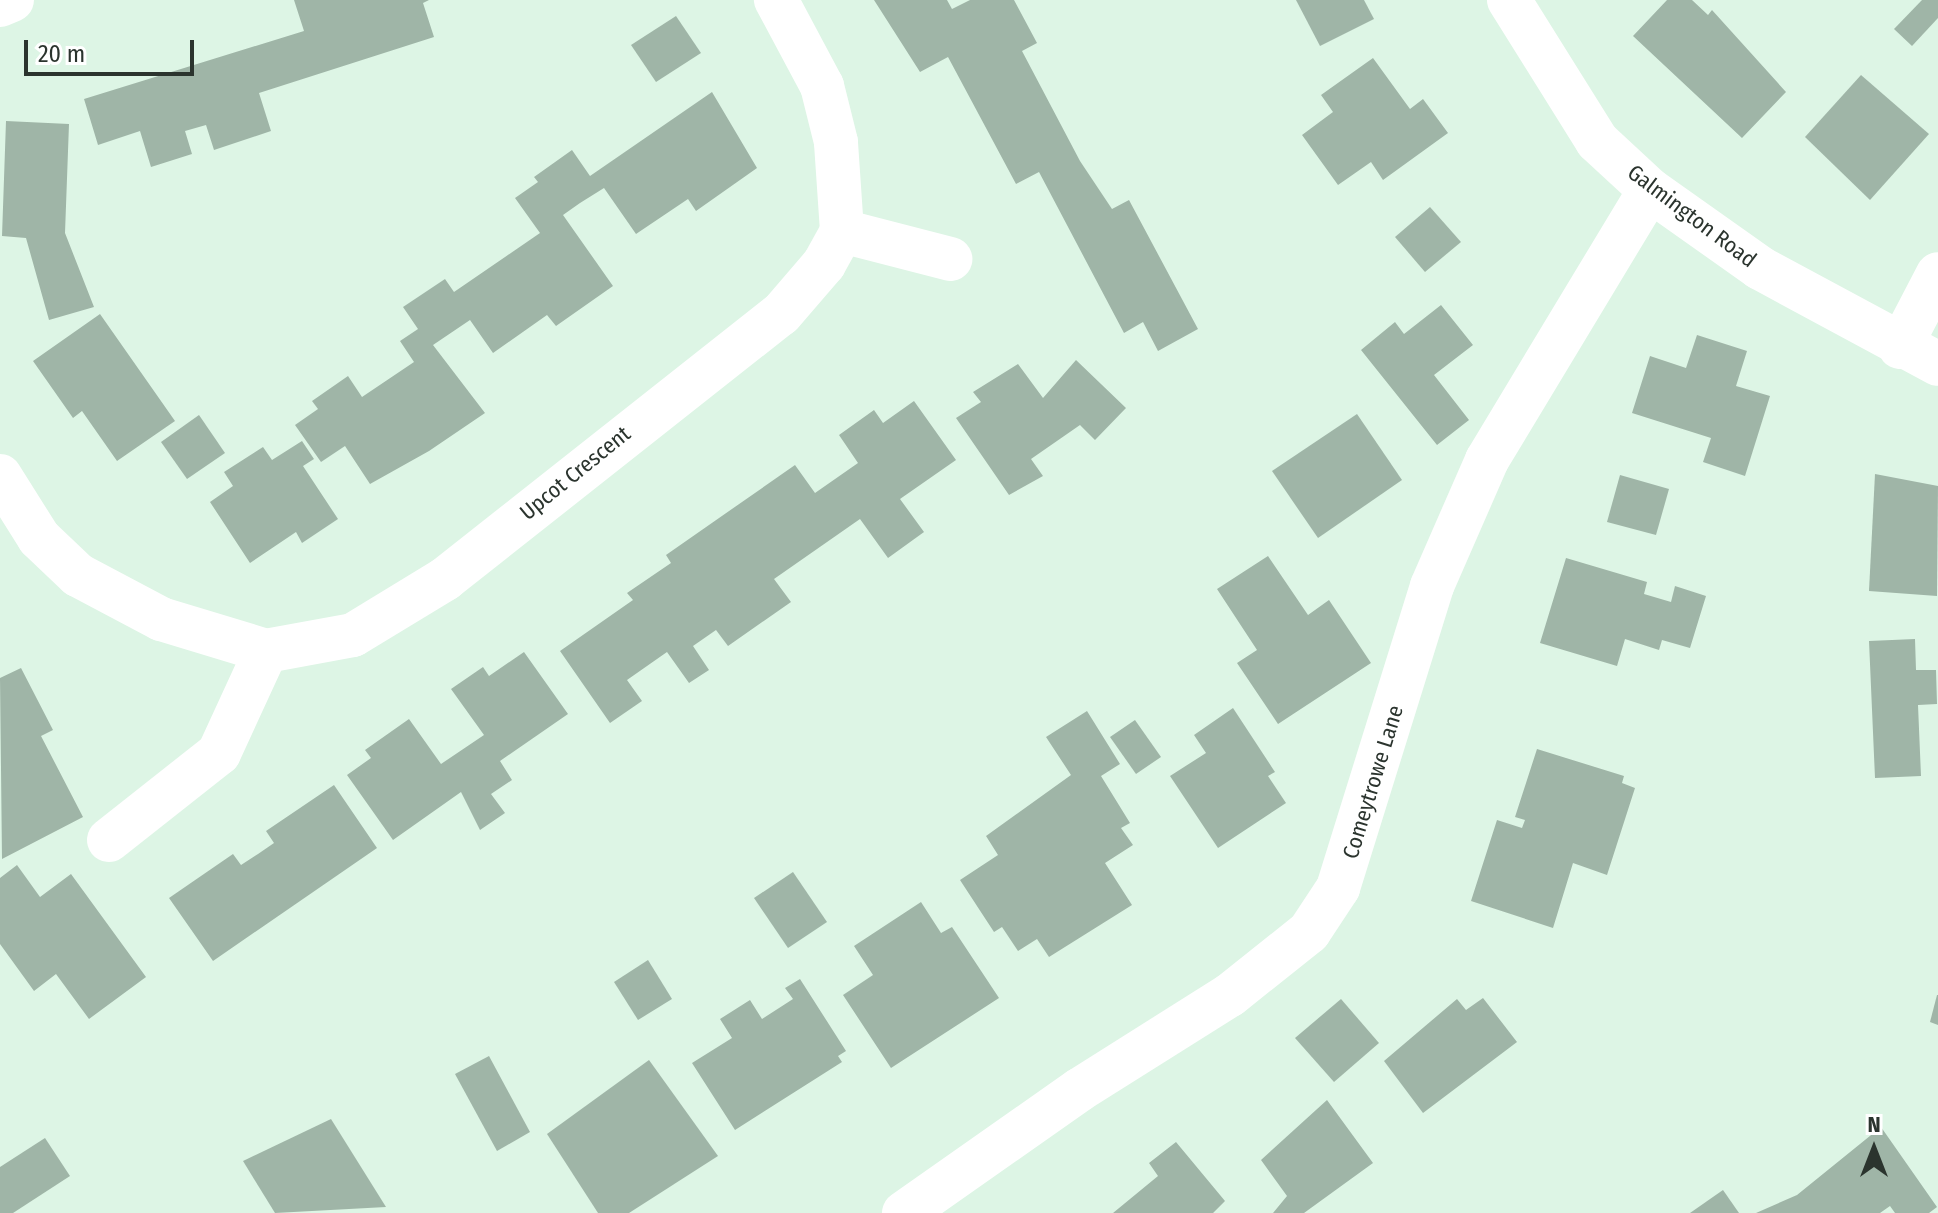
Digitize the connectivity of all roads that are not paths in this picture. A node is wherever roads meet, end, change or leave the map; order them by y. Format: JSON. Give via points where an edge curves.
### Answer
{"nodes":[{"id":1,"x":12,"y":0,"type":"edge"},
{"id":2,"x":776,"y":0,"type":"edge"},
{"id":3,"x":1509,"y":0,"type":"edge"},
{"id":4,"x":0,"y":5,"type":"edge"},
{"id":5,"x":1650,"y":190,"type":"junction"},
{"id":6,"x":842,"y":231,"type":"junction"},
{"id":7,"x":950,"y":259,"type":"dead end"},
{"id":8,"x":1938,"y":274,"type":"edge"},
{"id":9,"x":1919,"y":355,"type":"edge"},
{"id":10,"x":0,"y":476,"type":"edge"},
{"id":11,"x":266,"y":651,"type":"junction"},
{"id":12,"x":109,"y":840,"type":"dead end"},
{"id":13,"x":904,"y":1213,"type":"edge"}],
"edges":[{"from":1,"to":4,"type":"street"},
{"from":2,"to":6,"type":"street","via":[[822,86],[836,142]]},
{"from":3,"to":5,"type":"street","name":"Galmington Road","via":[[1597,141]]},
{"from":5,"to":9,"type":"street","name":"Galmington Road","via":[[1760,268]]},
{"from":5,"to":13,"type":"street","name":"Comeytrowe Lane","via":[[1487,460],[1432,586],[1338,888],[1309,932],[1230,995]]},
{"from":6,"to":7,"type":"street"},
{"from":6,"to":11,"type":"street","name":"Upcot Crescent","via":[[781,314],[445,579],[353,635]]},
{"from":8,"to":9,"type":"street"},
{"from":10,"to":11,"type":"street","name":"Upcot Crescent","via":[[39,538],[78,575],[161,619]]},
{"from":11,"to":12,"type":"street","via":[[219,753]]}]}
